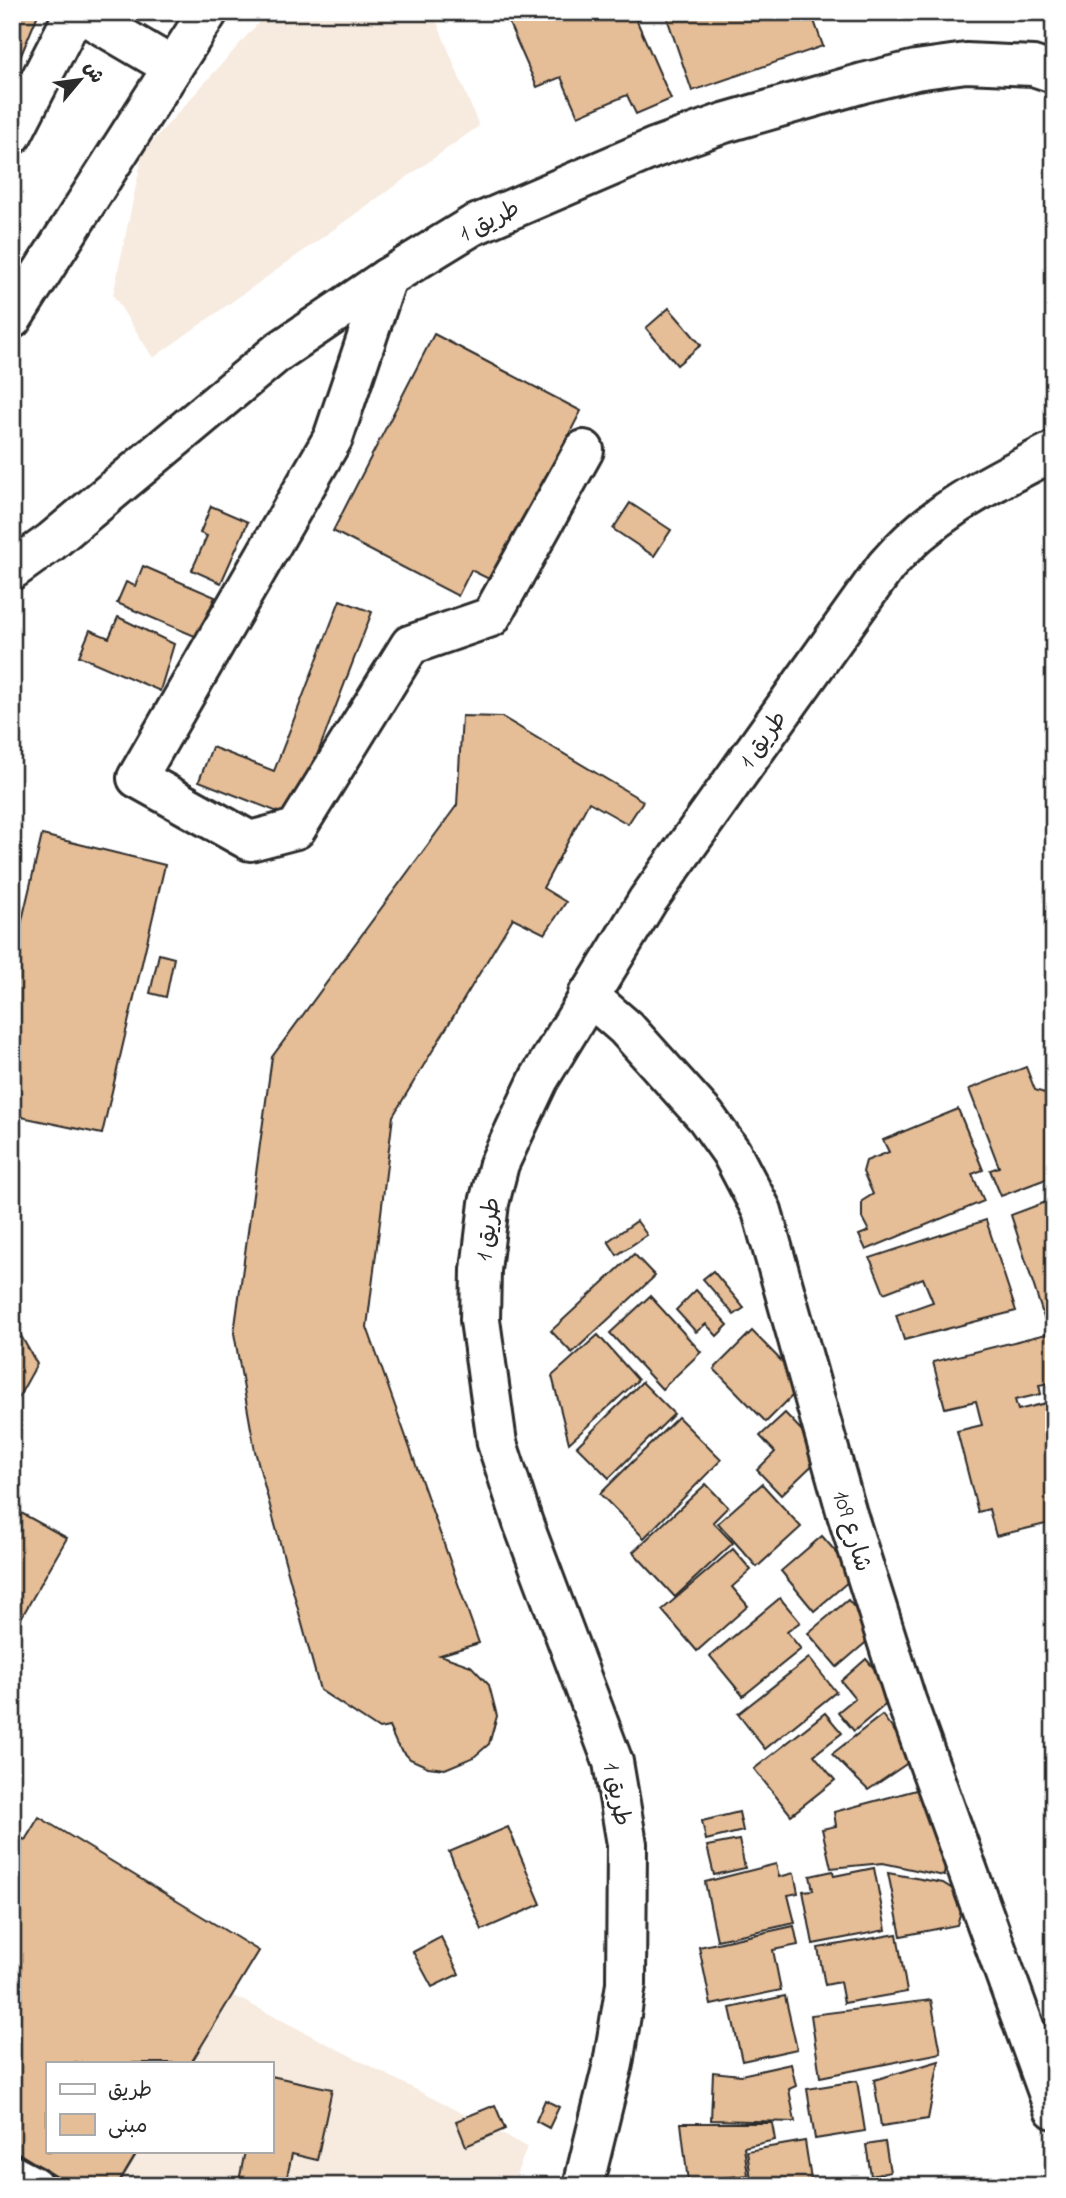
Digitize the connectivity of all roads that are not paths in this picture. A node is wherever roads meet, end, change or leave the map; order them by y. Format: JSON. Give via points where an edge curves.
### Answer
{"nodes":[{"id":1,"x":77,"y":12,"type":"edge"},
{"id":2,"x":208,"y":12,"type":"edge"},
{"id":3,"x":171,"y":66,"type":"junction"},
{"id":4,"x":1054,"y":73,"type":"edge"},
{"id":5,"x":12,"y":135,"type":"edge"},
{"id":6,"x":387,"y":278,"type":"junction"},
{"id":7,"x":12,"y":319,"type":"edge"},
{"id":8,"x":584,"y":450,"type":"dead end"},
{"id":9,"x":1054,"y":451,"type":"edge"},
{"id":10,"x":12,"y":570,"type":"edge"},
{"id":11,"x":588,"y":995,"type":"junction"},
{"id":12,"x":1054,"y":2109,"type":"edge"},
{"id":13,"x":12,"y":2175,"type":"edge"},
{"id":14,"x":33,"y":2186,"type":"edge"},
{"id":15,"x":583,"y":2186,"type":"edge"}],
"edges":[{"from":1,"to":3,"type":"street"},
{"from":1,"to":5,"type":"street"},
{"from":2,"to":3,"type":"street"},
{"from":3,"to":7,"type":"street"},
{"from":4,"to":6,"type":"street","name":"طريق 1","via":[[1033,65],[966,64],[916,70],[774,107],[654,148],[530,199],[472,226]]},
{"from":6,"to":8,"type":"street","via":[[333,438],[137,778],[250,841],[296,830],[410,645],[491,617]]},
{"from":6,"to":10,"type":"street","name":"طريق 1","via":[[278,352]]},
{"from":9,"to":11,"type":"street","name":"طريق 1","via":[[952,505],[907,541],[648,900]]},
{"from":11,"to":12,"type":"street","name":"شارع 109","via":[[626,1028],[706,1118],[731,1152],[762,1211],[847,1514],[906,1700]]},
{"from":11,"to":15,"type":"street","name":"طريق 1","via":[[539,1079],[499,1164],[489,1203],[480,1320],[497,1443],[600,1721],[623,1804],[626,1984],[614,2064]]},
{"from":13,"to":14,"type":"street"}]}
